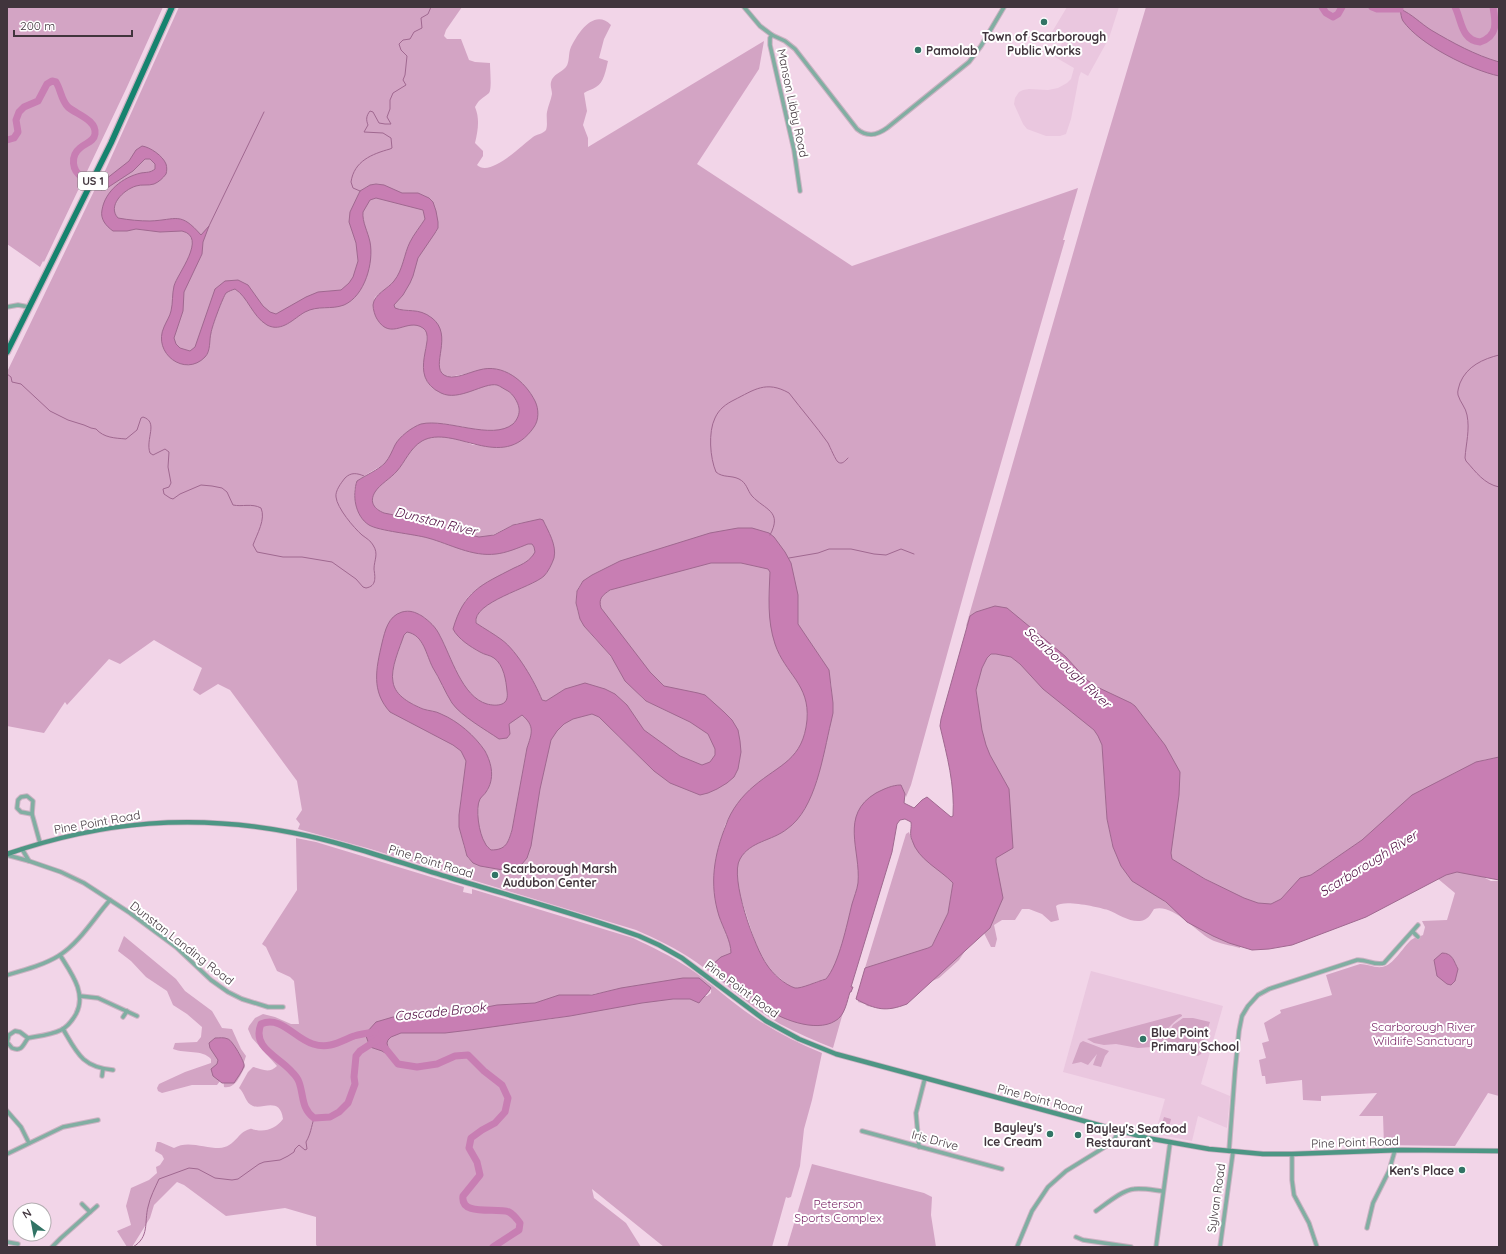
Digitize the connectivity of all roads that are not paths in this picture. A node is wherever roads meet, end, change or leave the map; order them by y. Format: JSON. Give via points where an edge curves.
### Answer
{"nodes":[{"id":1,"x":172,"y":7,"type":"edge"},
{"id":2,"x":744,"y":7,"type":"edge"},
{"id":3,"x":1004,"y":7,"type":"edge"},
{"id":4,"x":772,"y":35,"type":"junction"},
{"id":5,"x":800,"y":191,"type":"dead end"},
{"id":6,"x":7,"y":307,"type":"edge"},
{"id":7,"x":30,"y":307,"type":"junction"},
{"id":8,"x":7,"y":352,"type":"edge"},
{"id":9,"x":32,"y":814,"type":"junction"},
{"id":10,"x":40,"y":843,"type":"junction"},
{"id":11,"x":22,"y":849,"type":"junction"},
{"id":12,"x":7,"y":855,"type":"edge"},
{"id":13,"x":29,"y":861,"type":"junction"},
{"id":14,"x":110,"y":900,"type":"junction"},
{"id":15,"x":1418,"y":925,"type":"dead end"},
{"id":16,"x":1413,"y":932,"type":"junction"},
{"id":17,"x":1418,"y":937,"type":"dead end"},
{"id":18,"x":60,"y":955,"type":"junction"},
{"id":19,"x":7,"y":975,"type":"edge"},
{"id":20,"x":80,"y":996,"type":"junction"},
{"id":21,"x":283,"y":1007,"type":"dead end"},
{"id":22,"x":127,"y":1011,"type":"junction"},
{"id":23,"x":138,"y":1016,"type":"dead end"},
{"id":24,"x":123,"y":1017,"type":"dead end"},
{"id":25,"x":63,"y":1028,"type":"junction"},
{"id":26,"x":28,"y":1038,"type":"junction"},
{"id":27,"x":103,"y":1069,"type":"junction"},
{"id":28,"x":113,"y":1070,"type":"dead end"},
{"id":29,"x":102,"y":1076,"type":"dead end"},
{"id":30,"x":925,"y":1078,"type":"junction"},
{"id":31,"x":7,"y":1111,"type":"edge"},
{"id":32,"x":98,"y":1120,"type":"dead end"},
{"id":33,"x":1118,"y":1130,"type":"junction"},
{"id":34,"x":862,"y":1132,"type":"dead end"},
{"id":35,"x":29,"y":1143,"type":"junction"},
{"id":36,"x":1170,"y":1143,"type":"junction"},
{"id":37,"x":919,"y":1147,"type":"junction"},
{"id":38,"x":1395,"y":1150,"type":"junction"},
{"id":39,"x":1231,"y":1152,"type":"junction"},
{"id":40,"x":1499,"y":1152,"type":"edge"},
{"id":41,"x":7,"y":1154,"type":"edge"},
{"id":42,"x":1292,"y":1154,"type":"junction"},
{"id":43,"x":1002,"y":1169,"type":"dead end"},
{"id":44,"x":1162,"y":1191,"type":"junction"},
{"id":45,"x":82,"y":1204,"type":"dead end"},
{"id":46,"x":96,"y":1206,"type":"dead end"},
{"id":47,"x":1096,"y":1211,"type":"dead end"},
{"id":48,"x":90,"y":1212,"type":"junction"},
{"id":49,"x":1367,"y":1228,"type":"dead end"},
{"id":50,"x":1076,"y":1237,"type":"dead end"},
{"id":51,"x":7,"y":1242,"type":"edge"},
{"id":52,"x":18,"y":1244,"type":"dead end"},
{"id":53,"x":52,"y":1247,"type":"edge"},
{"id":54,"x":1017,"y":1247,"type":"edge"},
{"id":55,"x":1131,"y":1247,"type":"edge"},
{"id":56,"x":1156,"y":1247,"type":"edge"},
{"id":57,"x":1220,"y":1247,"type":"edge"},
{"id":58,"x":1317,"y":1247,"type":"edge"}],
"edges":[{"from":1,"to":7,"type":"main road","number":"US 1","via":[[111,143]]},
{"from":2,"to":4,"type":"street","name":"Manson Libby Road","via":[[760,26]]},
{"from":3,"to":4,"type":"street","via":[[969,62],[887,128],[874,135],[864,134],[857,129],[795,49]]},
{"from":4,"to":5,"type":"street","name":"Manson Libby Road","via":[[770,45],[794,150]]},
{"from":6,"to":7,"type":"street"},
{"from":7,"to":8,"type":"main road","number":"US 1"},
{"from":9,"to":9,"type":"street","via":[[18,809],[17,804],[21,797],[27,796],[32,799]]},
{"from":9,"to":10,"type":"street"},
{"from":10,"to":11,"type":"main road","name":"Pine Point Road"},
{"from":10,"to":30,"type":"main road","name":"Pine Point Road","via":[[113,827],[172,822],[246,825],[321,839],[639,936],[682,958],[766,1021],[799,1039],[836,1054]]},
{"from":11,"to":12,"type":"main road","name":"Pine Point Road"},
{"from":11,"to":13,"type":"street"},
{"from":12,"to":13,"type":"street","name":"Dunstan Landing Road"},
{"from":13,"to":14,"type":"street","name":"Dunstan Landing Road","via":[[76,879]]},
{"from":14,"to":18,"type":"street","via":[[81,936]]},
{"from":14,"to":21,"type":"street","name":"Dunstan Landing Road","via":[[171,943],[228,992],[268,1007]]},
{"from":15,"to":16,"type":"street"},
{"from":16,"to":17,"type":"street"},
{"from":16,"to":39,"type":"street","name":"Sylvan Road","via":[[1384,963],[1357,960],[1269,989],[1258,995],[1248,1006],[1243,1014],[1235,1071]]},
{"from":18,"to":19,"type":"street","via":[[35,967]]},
{"from":18,"to":20,"type":"street","via":[[76,983]]},
{"from":20,"to":22,"type":"street","via":[[98,998]]},
{"from":20,"to":25,"type":"street","via":[[75,1016]]},
{"from":22,"to":23,"type":"street"},
{"from":22,"to":24,"type":"street"},
{"from":25,"to":26,"type":"street","via":[[50,1034]]},
{"from":25,"to":27,"type":"street","via":[[83,1059]]},
{"from":26,"to":26,"type":"street","via":[[15,1031],[9,1035],[8,1042],[12,1048],[19,1049]]},
{"from":27,"to":28,"type":"street"},
{"from":27,"to":29,"type":"street"},
{"from":30,"to":33,"type":"main road","name":"Pine Point Road"},
{"from":30,"to":37,"type":"street","via":[[916,1113]]},
{"from":31,"to":35,"type":"street","via":[[21,1127]]},
{"from":32,"to":35,"type":"street","via":[[63,1127]]},
{"from":33,"to":36,"type":"main road","name":"Pine Point Road"},
{"from":33,"to":54,"type":"street","via":[[1113,1142],[1066,1171],[1048,1187],[1032,1211]]},
{"from":34,"to":37,"type":"street","name":"Iris Drive"},
{"from":35,"to":41,"type":"street"},
{"from":36,"to":39,"type":"main road","name":"Pine Point Road"},
{"from":36,"to":44,"type":"street"},
{"from":37,"to":43,"type":"street","name":"Iris Drive"},
{"from":38,"to":40,"type":"main road","name":"Pine Point Road"},
{"from":38,"to":42,"type":"main road","name":"Pine Point Road"},
{"from":38,"to":49,"type":"street"},
{"from":39,"to":42,"type":"main road","name":"Pine Point Road"},
{"from":39,"to":57,"type":"street","name":"Sylvan Road"},
{"from":42,"to":58,"type":"street","via":[[1294,1195],[1309,1223]]},
{"from":44,"to":47,"type":"street","via":[[1132,1189]]},
{"from":44,"to":56,"type":"street"},
{"from":45,"to":48,"type":"street"},
{"from":46,"to":48,"type":"street"},
{"from":48,"to":53,"type":"street"},
{"from":50,"to":55,"type":"street"},
{"from":51,"to":52,"type":"street"}]}
